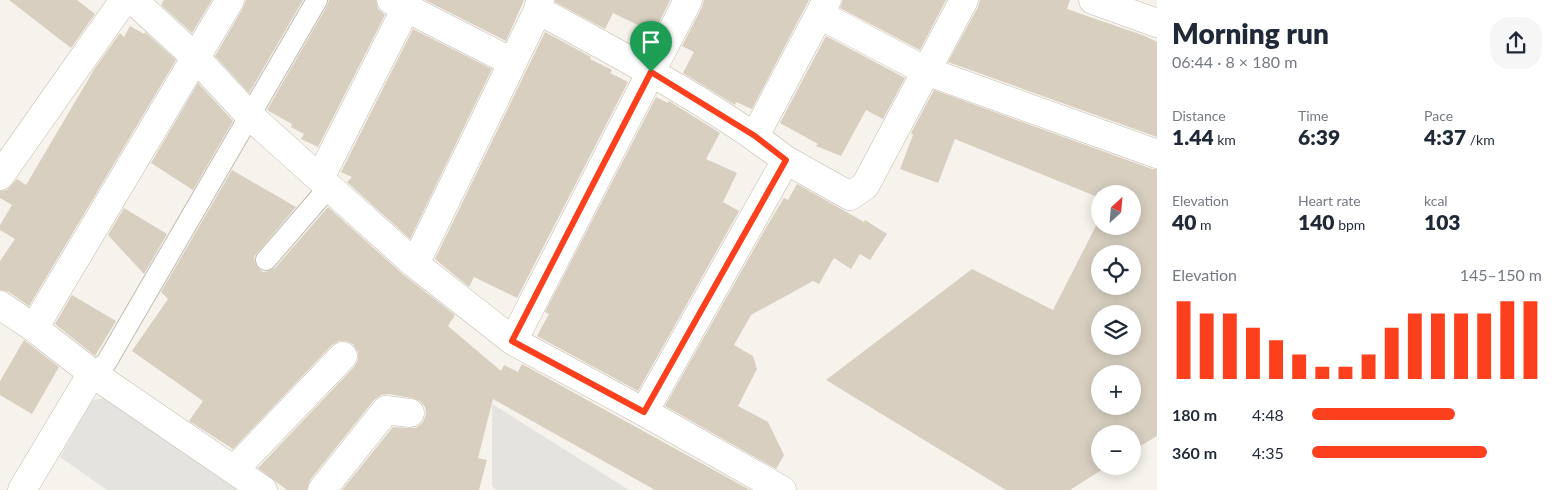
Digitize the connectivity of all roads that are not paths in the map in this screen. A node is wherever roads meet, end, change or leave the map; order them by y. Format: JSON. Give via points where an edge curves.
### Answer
{"nodes":[{"id":1,"x":124,"y":0,"type":"edge"},
{"id":2,"x":133,"y":0,"type":"edge"},
{"id":3,"x":230,"y":0,"type":"edge"},
{"id":4,"x":317,"y":0,"type":"edge"},
{"id":5,"x":688,"y":0,"type":"edge"},
{"id":6,"x":964,"y":0,"type":"edge"},
{"id":7,"x":1093,"y":0,"type":"edge"},
{"id":8,"x":398,"y":4,"type":"edge"},
{"id":9,"x":538,"y":5,"type":"edge"},
{"id":10,"x":824,"y":8,"type":"edge"},
{"id":11,"x":1157,"y":23,"type":"edge"},
{"id":12,"x":195,"y":57,"type":"junction"},
{"id":13,"x":512,"y":62,"type":"junction"},
{"id":14,"x":926,"y":71,"type":"junction"},
{"id":15,"x":651,"y":72,"type":"junction"},
{"id":16,"x":250,"y":116,"type":"junction"},
{"id":17,"x":755,"y":136,"type":"junction"},
{"id":18,"x":1157,"y":154,"type":"edge"},
{"id":19,"x":786,"y":160,"type":"junction"},
{"id":20,"x":0,"y":176,"type":"edge"},
{"id":21,"x":324,"y":183,"type":"junction"},
{"id":22,"x":266,"y":260,"type":"dead end"},
{"id":23,"x":415,"y":264,"type":"junction"},
{"id":24,"x":0,"y":305,"type":"edge"},
{"id":25,"x":34,"y":328,"type":"junction"},
{"id":26,"x":512,"y":341,"type":"junction"},
{"id":27,"x":343,"y":356,"type":"dead end"},
{"id":28,"x":92,"y":373,"type":"junction"},
{"id":29,"x":644,"y":412,"type":"junction"},
{"id":30,"x":410,"y":413,"type":"dead end"},
{"id":31,"x":234,"y":470,"type":"junction"},
{"id":32,"x":22,"y":490,"type":"edge"},
{"id":33,"x":263,"y":490,"type":"edge"},
{"id":34,"x":322,"y":490,"type":"edge"},
{"id":35,"x":782,"y":490,"type":"edge"}],
"edges":[{"from":1,"to":20,"type":"street"},
{"from":2,"to":12,"type":"street"},
{"from":3,"to":12,"type":"street"},
{"from":4,"to":16,"type":"lane"},
{"from":5,"to":15,"type":"street"},
{"from":6,"to":14,"type":"street"},
{"from":7,"to":11,"type":"street"},
{"from":8,"to":13,"type":"street"},
{"from":8,"to":21,"type":"street"},
{"from":9,"to":13,"type":"street"},
{"from":9,"to":15,"type":"street"},
{"from":10,"to":14,"type":"street"},
{"from":10,"to":17,"type":"street"},
{"from":12,"to":16,"type":"street"},
{"from":12,"to":25,"type":"street"},
{"from":13,"to":23,"type":"street"},
{"from":14,"to":18,"type":"street"},
{"from":14,"to":19,"type":"street","via":[[865,186],[850,196]]},
{"from":15,"to":17,"type":"street"},
{"from":15,"to":26,"type":"street"},
{"from":16,"to":21,"type":"street"},
{"from":16,"to":28,"type":"lane","via":[[106,363]]},
{"from":17,"to":19,"type":"street"},
{"from":19,"to":29,"type":"street"},
{"from":21,"to":22,"type":"lane"},
{"from":21,"to":23,"type":"street"},
{"from":23,"to":26,"type":"street"},
{"from":24,"to":25,"type":"street"},
{"from":25,"to":28,"type":"street"},
{"from":26,"to":29,"type":"street"},
{"from":27,"to":31,"type":"street"},
{"from":28,"to":31,"type":"street"},
{"from":28,"to":32,"type":"street"},
{"from":29,"to":35,"type":"street"},
{"from":30,"to":34,"type":"street","via":[[386,410]]},
{"from":31,"to":33,"type":"street"}]}
